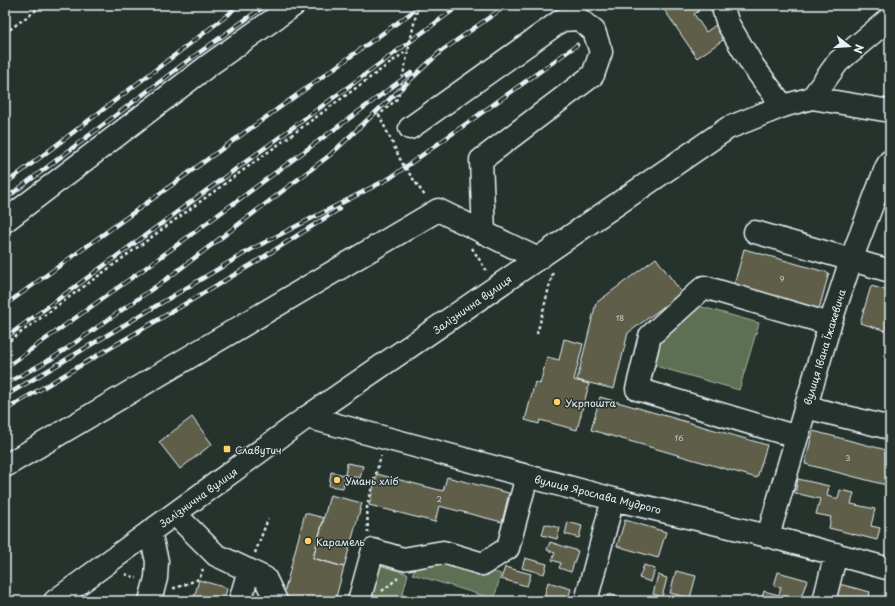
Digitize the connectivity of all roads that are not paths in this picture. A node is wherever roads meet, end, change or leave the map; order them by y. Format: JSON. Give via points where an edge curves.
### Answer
{"nodes":[{"id":1,"x":294,"y":5,"type":"edge"},
{"id":2,"x":722,"y":5,"type":"edge"},
{"id":3,"x":890,"y":18,"type":"edge"},
{"id":4,"x":812,"y":98,"type":"junction"},
{"id":5,"x":783,"y":106,"type":"junction"},
{"id":6,"x":890,"y":111,"type":"edge"},
{"id":7,"x":410,"y":128,"type":"dead end"},
{"id":8,"x":890,"y":161,"type":"edge"},
{"id":9,"x":5,"y":221,"type":"edge"},
{"id":10,"x":754,"y":232,"type":"dead end"},
{"id":11,"x":484,"y":233,"type":"junction"},
{"id":12,"x":851,"y":260,"type":"junction"},
{"id":13,"x":546,"y":265,"type":"junction"},
{"id":14,"x":890,"y":271,"type":"edge"},
{"id":15,"x":830,"y":324,"type":"junction"},
{"id":16,"x":806,"y":407,"type":"junction"},
{"id":17,"x":307,"y":418,"type":"junction"},
{"id":18,"x":890,"y":428,"type":"edge"},
{"id":19,"x":797,"y":437,"type":"junction"},
{"id":20,"x":5,"y":466,"type":"edge"},
{"id":21,"x":527,"y":476,"type":"junction"},
{"id":22,"x":613,"y":498,"type":"junction"},
{"id":23,"x":175,"y":514,"type":"junction"},
{"id":24,"x":150,"y":532,"type":"junction"},
{"id":25,"x":768,"y":536,"type":"junction"},
{"id":26,"x":836,"y":554,"type":"junction"},
{"id":27,"x":890,"y":569,"type":"edge"},
{"id":28,"x":249,"y":570,"type":"junction"},
{"id":29,"x":55,"y":601,"type":"edge"},
{"id":30,"x":150,"y":601,"type":"edge"},
{"id":31,"x":240,"y":601,"type":"edge"},
{"id":32,"x":276,"y":601,"type":"edge"},
{"id":33,"x":359,"y":601,"type":"edge"},
{"id":34,"x":586,"y":601,"type":"edge"},
{"id":35,"x":824,"y":601,"type":"edge"}],
"edges":[{"from":1,"to":9,"type":"street","via":[[209,65]]},
{"from":2,"to":5,"type":"street","via":[[728,24],[753,66]]},
{"from":3,"to":4,"type":"street","via":[[838,62]]},
{"from":4,"to":5,"type":"street","name":"Залізнична вулиця"},
{"from":4,"to":6,"type":"street"},
{"from":5,"to":13,"type":"street","name":"Залізнична вулиця","via":[[728,128]]},
{"from":7,"to":11,"type":"street","via":[[562,20],[579,19],[594,31],[601,52],[593,75],[481,160]]},
{"from":8,"to":12,"type":"street","name":"вулиця Івана Їжакевича"},
{"from":10,"to":12,"type":"street"},
{"from":11,"to":13,"type":"street"},
{"from":11,"to":20,"type":"street","via":[[438,210]]},
{"from":12,"to":14,"type":"street"},
{"from":12,"to":15,"type":"street","name":"вулиця Івана Їжакевича"},
{"from":13,"to":17,"type":"street","name":"Залізнична вулиця"},
{"from":15,"to":16,"type":"street","name":"вулиця Івана Їжакевича"},
{"from":15,"to":19,"type":"street","via":[[704,287],[650,336],[637,388]]},
{"from":16,"to":18,"type":"street"},
{"from":16,"to":19,"type":"street","name":"вулиця Івана Їжакевича"},
{"from":17,"to":21,"type":"street","name":"вулиця Ярослава Мудрого"},
{"from":17,"to":23,"type":"street","name":"Залізнична вулиця"},
{"from":19,"to":25,"type":"street","name":"вулиця Івана Їжакевича"},
{"from":21,"to":22,"type":"street","name":"вулиця Ярослава Мудрого"},
{"from":21,"to":33,"type":"street","via":[[508,548],[483,564],[442,552],[403,559],[372,550]]},
{"from":22,"to":25,"type":"street","name":"вулиця Ярослава Мудрого"},
{"from":22,"to":34,"type":"street"},
{"from":23,"to":24,"type":"street","name":"Залізнична вулиця"},
{"from":23,"to":28,"type":"street","via":[[216,555]]},
{"from":24,"to":29,"type":"street","name":"Залізнична вулиця"},
{"from":24,"to":30,"type":"street","via":[[157,561]]},
{"from":25,"to":26,"type":"street","name":"вулиця Ярослава Мудрого"},
{"from":26,"to":27,"type":"street","name":"вулиця Ярослава Мудрого"},
{"from":26,"to":35,"type":"street"},
{"from":28,"to":31,"type":"street"},
{"from":28,"to":32,"type":"street","via":[[265,578]]}]}
